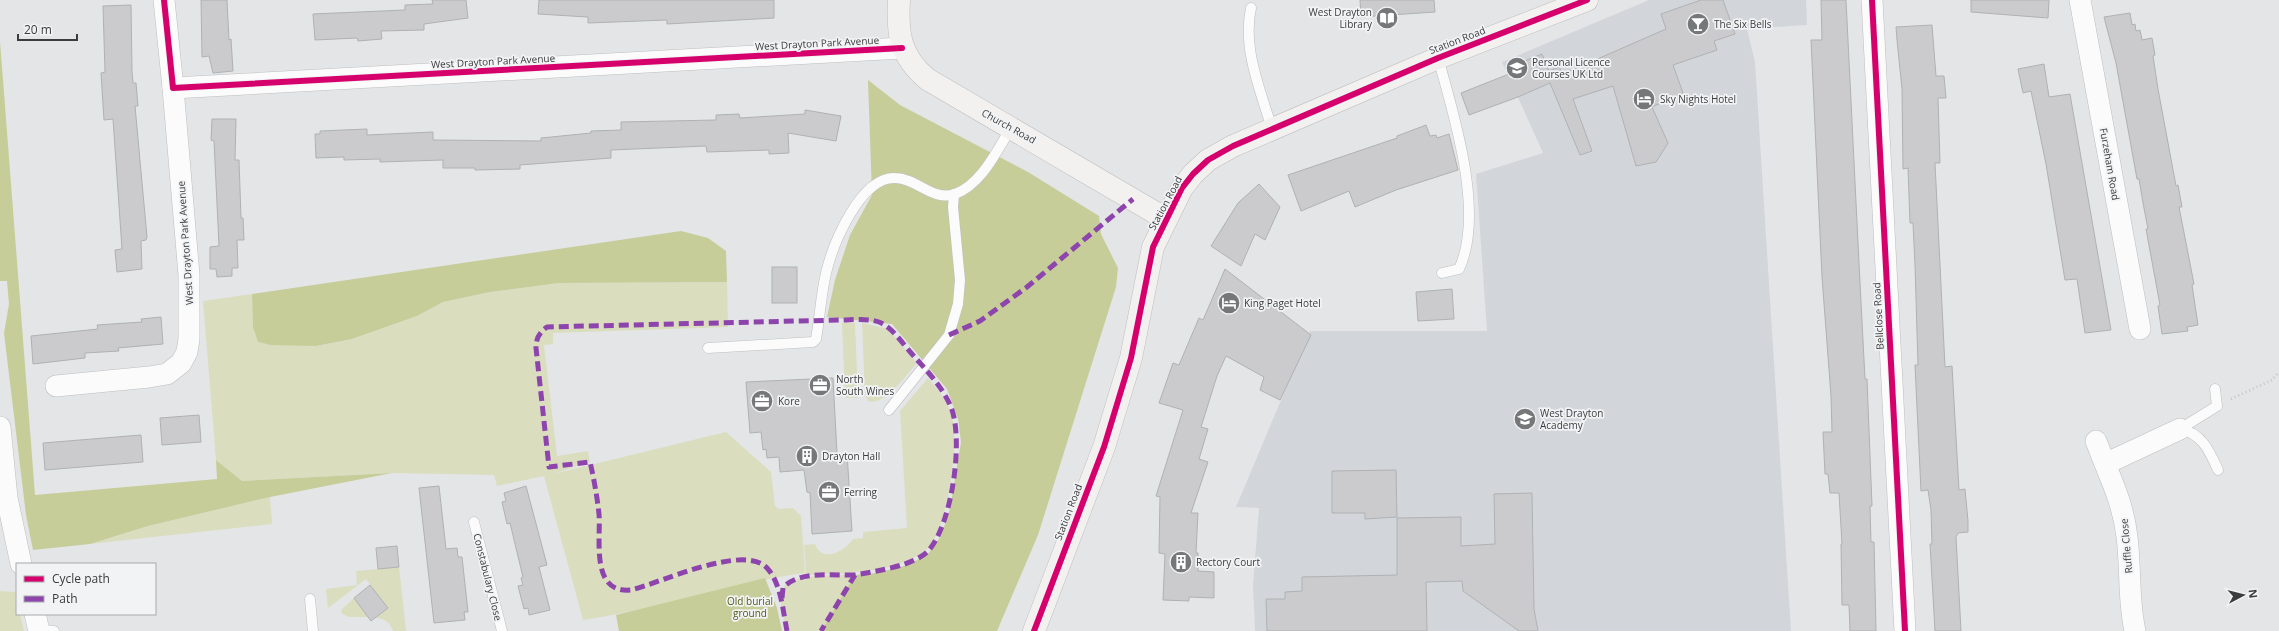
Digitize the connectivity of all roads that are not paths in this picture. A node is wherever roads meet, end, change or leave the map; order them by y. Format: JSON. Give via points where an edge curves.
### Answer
{"nodes":[{"id":1,"x":164,"y":0,"type":"edge"},
{"id":2,"x":900,"y":0,"type":"edge"},
{"id":3,"x":1587,"y":0,"type":"edge"},
{"id":4,"x":1872,"y":0,"type":"edge"},
{"id":5,"x":2080,"y":0,"type":"edge"},
{"id":6,"x":1251,"y":8,"type":"dead end"},
{"id":7,"x":902,"y":48,"type":"junction"},
{"id":8,"x":1438,"y":58,"type":"junction"},
{"id":9,"x":173,"y":88,"type":"junction"},
{"id":10,"x":1011,"y":128,"type":"junction"},
{"id":11,"x":1272,"y":129,"type":"junction"},
{"id":12,"x":954,"y":194,"type":"junction"},
{"id":13,"x":1166,"y":219,"type":"junction"},
{"id":14,"x":1442,"y":274,"type":"dead end"},
{"id":15,"x":2140,"y":329,"type":"dead end"},
{"id":16,"x":708,"y":348,"type":"dead end"},
{"id":17,"x":56,"y":386,"type":"dead end"},
{"id":18,"x":2215,"y":389,"type":"dead end"},
{"id":19,"x":889,"y":410,"type":"dead end"},
{"id":20,"x":0,"y":427,"type":"edge"},
{"id":21,"x":2180,"y":429,"type":"junction"},
{"id":22,"x":2096,"y":441,"type":"dead end"},
{"id":23,"x":2,"y":460,"type":"edge"},
{"id":24,"x":2105,"y":464,"type":"junction"},
{"id":25,"x":2218,"y":470,"type":"dead end"},
{"id":26,"x":6,"y":520,"type":"edge"},
{"id":27,"x":474,"y":522,"type":"dead end"},
{"id":28,"x":22,"y":563,"type":"edge"},
{"id":29,"x":310,"y":598,"type":"dead end"},
{"id":30,"x":313,"y":631,"type":"edge"},
{"id":31,"x":502,"y":631,"type":"edge"},
{"id":32,"x":1034,"y":631,"type":"edge"},
{"id":33,"x":1905,"y":631,"type":"edge"},
{"id":34,"x":2135,"y":631,"type":"edge"}],
"edges":[{"from":1,"to":9,"type":"street","name":"West Drayton Park Avenue"},
{"from":2,"to":7,"type":"street","name":"Church Road","via":[[899,29]]},
{"from":3,"to":8,"type":"street","name":"Station Road"},
{"from":4,"to":33,"type":"street","name":"Bellclose Road"},
{"from":5,"to":15,"type":"street","name":"Furzeham Road"},
{"from":6,"to":11,"type":"lane","via":[[1250,43],[1256,76]]},
{"from":7,"to":9,"type":"street","name":"West Drayton Park Avenue"},
{"from":7,"to":10,"type":"street","name":"Church Road","via":[[914,68],[927,79]]},
{"from":8,"to":11,"type":"street","name":"Station Road"},
{"from":8,"to":14,"type":"lane","via":[[1450,100],[1468,188],[1469,228],[1465,257],[1460,269]]},
{"from":9,"to":17,"type":"street","name":"West Drayton Park Avenue","via":[[189,275],[187,352],[181,363],[167,374],[149,378]]},
{"from":10,"to":12,"type":"lane","via":[[978,178]]},
{"from":10,"to":13,"type":"street","name":"Church Road"},
{"from":11,"to":13,"type":"street","name":"Station Road","via":[[1208,160],[1182,188]]},
{"from":12,"to":16,"type":"lane","via":[[937,195],[898,178],[876,182],[866,192],[840,234],[826,272],[816,339],[813,342]]},
{"from":12,"to":19,"type":"lane","via":[[960,280],[958,304],[951,329]]},
{"from":13,"to":32,"type":"street","name":"Station Road","via":[[1153,247],[1131,358],[1104,447]]},
{"from":18,"to":21,"type":"lane","via":[[2217,406]]},
{"from":20,"to":23,"type":"street"},
{"from":21,"to":24,"type":"street"},
{"from":21,"to":25,"type":"lane","via":[[2200,438]]},
{"from":22,"to":24,"type":"street","name":"Ruffle Close"},
{"from":23,"to":26,"type":"street","via":[[7,498]]},
{"from":24,"to":34,"type":"street","name":"Ruffle Close","via":[[2121,503]]},
{"from":26,"to":28,"type":"street"},
{"from":27,"to":31,"type":"lane","name":"Constabulary Close"},
{"from":29,"to":30,"type":"lane"}]}
